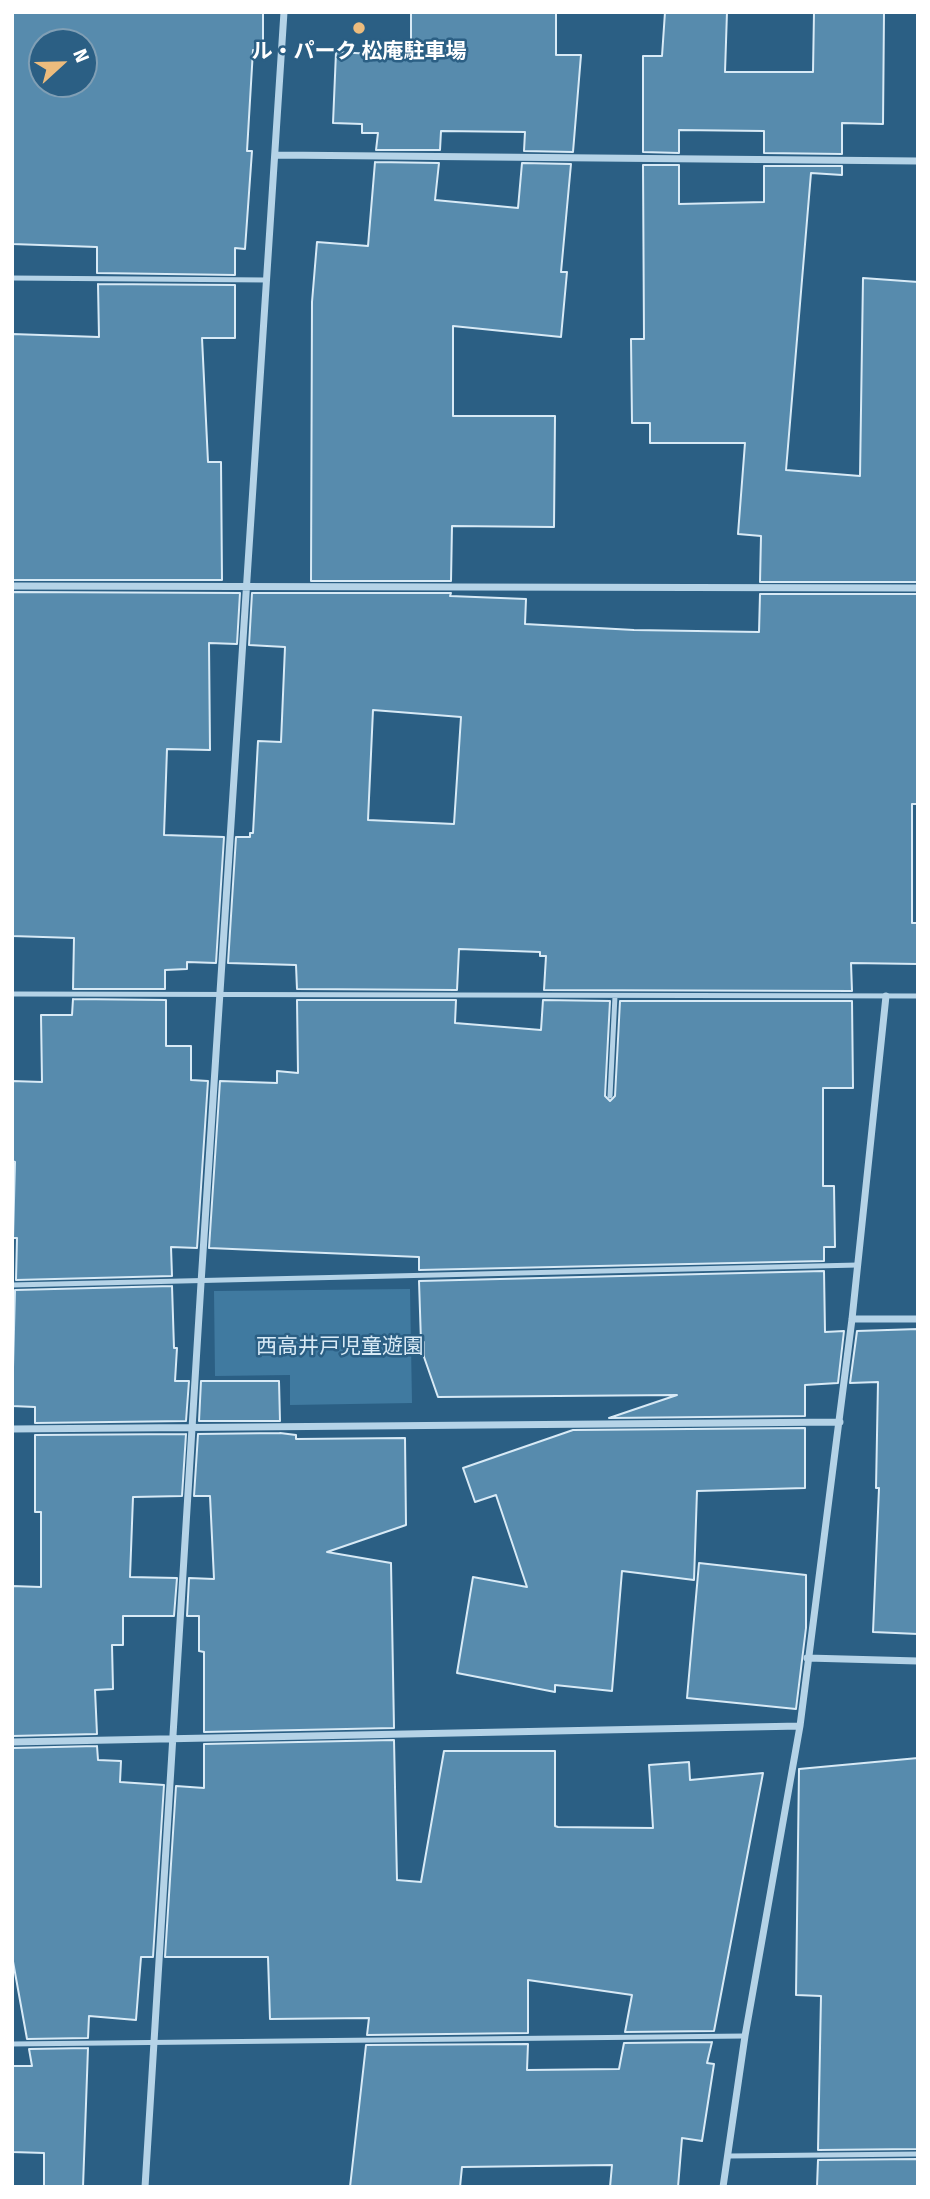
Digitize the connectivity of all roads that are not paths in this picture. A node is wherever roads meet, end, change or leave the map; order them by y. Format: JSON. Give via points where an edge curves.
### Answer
{"nodes":[{"id":1,"x":285,"y":12,"type":"edge"},
{"id":2,"x":276,"y":155,"type":"junction"},
{"id":3,"x":918,"y":161,"type":"edge"},
{"id":4,"x":12,"y":278,"type":"edge"},
{"id":5,"x":266,"y":280,"type":"junction"},
{"id":6,"x":12,"y":586,"type":"edge"},
{"id":7,"x":245,"y":586,"type":"junction"},
{"id":8,"x":918,"y":588,"type":"edge"},
{"id":9,"x":12,"y":994,"type":"edge"},
{"id":10,"x":220,"y":995,"type":"junction"},
{"id":11,"x":615,"y":996,"type":"junction"},
{"id":12,"x":886,"y":996,"type":"junction"},
{"id":13,"x":918,"y":996,"type":"edge"},
{"id":14,"x":610,"y":1096,"type":"dead end"},
{"id":15,"x":858,"y":1265,"type":"junction"},
{"id":16,"x":201,"y":1283,"type":"junction"},
{"id":17,"x":12,"y":1285,"type":"edge"},
{"id":18,"x":852,"y":1319,"type":"junction"},
{"id":19,"x":918,"y":1319,"type":"edge"},
{"id":20,"x":840,"y":1422,"type":"junction"},
{"id":21,"x":192,"y":1428,"type":"junction"},
{"id":22,"x":12,"y":1429,"type":"edge"},
{"id":23,"x":807,"y":1658,"type":"junction"},
{"id":24,"x":918,"y":1661,"type":"edge"},
{"id":25,"x":800,"y":1726,"type":"junction"},
{"id":26,"x":174,"y":1739,"type":"junction"},
{"id":27,"x":12,"y":1742,"type":"edge"},
{"id":28,"x":745,"y":2036,"type":"junction"},
{"id":29,"x":157,"y":2041,"type":"junction"},
{"id":30,"x":12,"y":2044,"type":"edge"},
{"id":31,"x":918,"y":2154,"type":"edge"},
{"id":32,"x":729,"y":2155,"type":"junction"},
{"id":33,"x":145,"y":2187,"type":"edge"},
{"id":34,"x":723,"y":2187,"type":"edge"}],
"edges":[{"from":1,"to":2,"type":"street"},
{"from":2,"to":3,"type":"street"},
{"from":2,"to":5,"type":"street"},
{"from":4,"to":5,"type":"lane"},
{"from":5,"to":7,"type":"street"},
{"from":6,"to":7,"type":"street"},
{"from":7,"to":8,"type":"street"},
{"from":7,"to":10,"type":"street"},
{"from":9,"to":10,"type":"lane"},
{"from":10,"to":11,"type":"lane"},
{"from":10,"to":16,"type":"street"},
{"from":11,"to":12,"type":"lane"},
{"from":11,"to":14,"type":"lane"},
{"from":12,"to":13,"type":"lane"},
{"from":12,"to":15,"type":"street"},
{"from":15,"to":16,"type":"lane"},
{"from":15,"to":18,"type":"street"},
{"from":16,"to":17,"type":"lane"},
{"from":16,"to":21,"type":"street"},
{"from":18,"to":19,"type":"street"},
{"from":18,"to":20,"type":"street"},
{"from":20,"to":21,"type":"street"},
{"from":20,"to":23,"type":"street"},
{"from":21,"to":22,"type":"street"},
{"from":21,"to":26,"type":"street"},
{"from":23,"to":24,"type":"street"},
{"from":23,"to":25,"type":"street"},
{"from":25,"to":26,"type":"street"},
{"from":25,"to":28,"type":"street"},
{"from":26,"to":27,"type":"street"},
{"from":26,"to":29,"type":"street"},
{"from":28,"to":29,"type":"lane"},
{"from":28,"to":32,"type":"street"},
{"from":29,"to":30,"type":"lane"},
{"from":29,"to":33,"type":"street"},
{"from":31,"to":32,"type":"lane"},
{"from":32,"to":34,"type":"street"}]}
